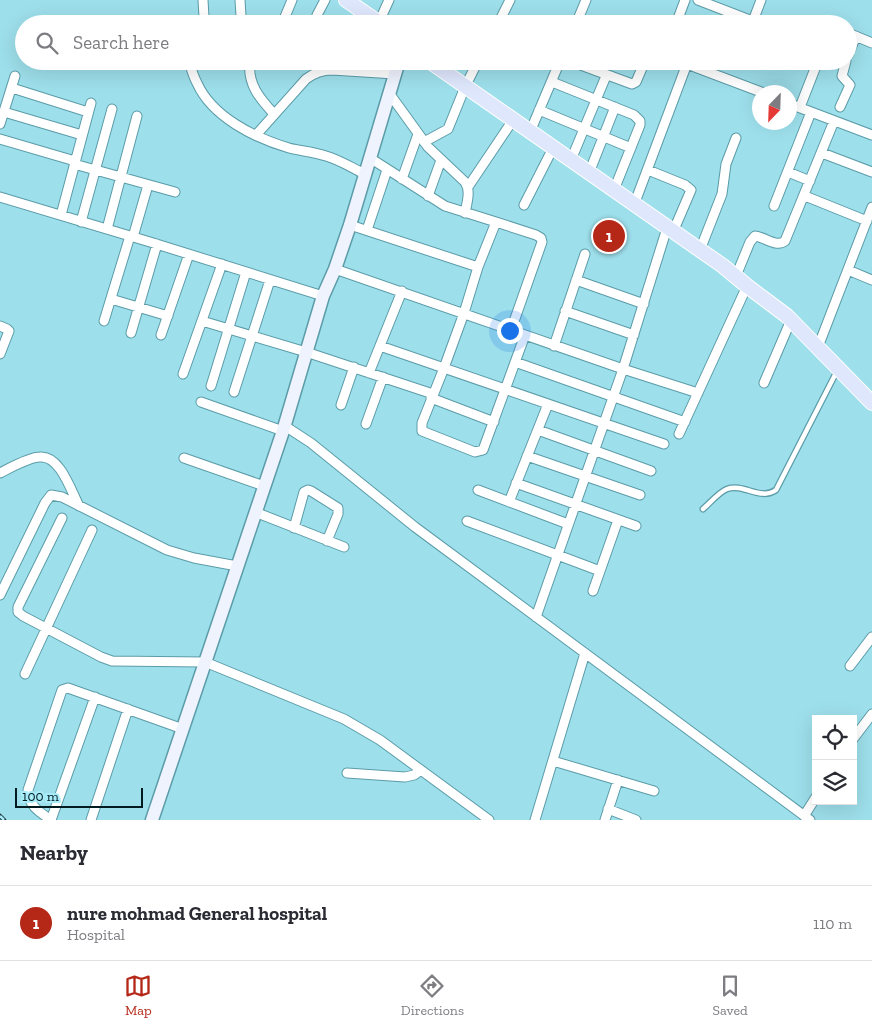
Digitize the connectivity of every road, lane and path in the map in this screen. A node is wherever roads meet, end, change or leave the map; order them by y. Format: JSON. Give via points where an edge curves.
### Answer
{"nodes":[{"id":1,"x":203,"y":0,"type":"edge"},
{"id":2,"x":240,"y":0,"type":"edge"},
{"id":3,"x":292,"y":0,"type":"edge"},
{"id":4,"x":325,"y":0,"type":"edge"},
{"id":5,"x":346,"y":0,"type":"edge"},
{"id":6,"x":389,"y":0,"type":"edge"},
{"id":7,"x":510,"y":0,"type":"edge"},
{"id":8,"x":586,"y":0,"type":"edge"},
{"id":9,"x":685,"y":0,"type":"edge"},
{"id":10,"x":698,"y":0,"type":"edge"},
{"id":11,"x":760,"y":0,"type":"edge"},
{"id":12,"x":204,"y":15,"type":"edge"},
{"id":13,"x":241,"y":15,"type":"edge"},
{"id":14,"x":286,"y":15,"type":"edge"},
{"id":15,"x":318,"y":15,"type":"edge"},
{"id":16,"x":368,"y":15,"type":"edge"},
{"id":17,"x":383,"y":15,"type":"edge"},
{"id":18,"x":502,"y":15,"type":"edge"},
{"id":19,"x":581,"y":15,"type":"edge"},
{"id":20,"x":679,"y":15,"type":"edge"},
{"id":21,"x":738,"y":15,"type":"edge"},
{"id":22,"x":758,"y":15,"type":"edge"},
{"id":23,"x":857,"y":37,"type":"edge"},
{"id":24,"x":872,"y":43,"type":"edge"},
{"id":25,"x":192,"y":70,"type":"edge"},
{"id":26,"x":251,"y":70,"type":"edge"},
{"id":27,"x":322,"y":70,"type":"edge"},
{"id":28,"x":362,"y":70,"type":"edge"},
{"id":29,"x":396,"y":70,"type":"edge"},
{"id":30,"x":441,"y":70,"type":"edge"},
{"id":31,"x":474,"y":70,"type":"edge"},
{"id":32,"x":557,"y":70,"type":"edge"},
{"id":33,"x":592,"y":70,"type":"edge"},
{"id":34,"x":641,"y":70,"type":"edge"},
{"id":35,"x":682,"y":70,"type":"edge"},
{"id":36,"x":705,"y":70,"type":"edge"},
{"id":37,"x":815,"y":70,"type":"edge"},
{"id":38,"x":844,"y":70,"type":"edge"},
{"id":39,"x":395,"y":74,"type":"junction"},
{"id":40,"x":15,"y":76,"type":"dead end"},
{"id":41,"x":606,"y":76,"type":"junction"},
{"id":42,"x":552,"y":82,"type":"junction"},
{"id":43,"x":465,"y":87,"type":"junction"},
{"id":44,"x":12,"y":88,"type":"junction"},
{"id":45,"x":752,"y":88,"type":"edge"},
{"id":46,"x":389,"y":93,"type":"junction"},
{"id":47,"x":596,"y":100,"type":"junction"},
{"id":48,"x":615,"y":107,"type":"junction"},
{"id":49,"x":797,"y":107,"type":"edge"},
{"id":50,"x":840,"y":107,"type":"dead end"},
{"id":51,"x":800,"y":108,"type":"junction"},
{"id":52,"x":112,"y":109,"type":"dead end"},
{"id":53,"x":540,"y":110,"type":"junction"},
{"id":54,"x":4,"y":112,"type":"junction"},
{"id":55,"x":811,"y":112,"type":"junction"},
{"id":56,"x":274,"y":114,"type":"junction"},
{"id":57,"x":137,"y":116,"type":"dead end"},
{"id":58,"x":512,"y":120,"type":"junction"},
{"id":59,"x":834,"y":121,"type":"junction"},
{"id":60,"x":0,"y":124,"type":"edge"},
{"id":61,"x":584,"y":128,"type":"junction"},
{"id":62,"x":530,"y":132,"type":"junction"},
{"id":63,"x":418,"y":134,"type":"junction"},
{"id":64,"x":82,"y":135,"type":"junction"},
{"id":65,"x":256,"y":135,"type":"junction"},
{"id":66,"x":872,"y":135,"type":"edge"},
{"id":67,"x":603,"y":136,"type":"junction"},
{"id":68,"x":0,"y":138,"type":"edge"},
{"id":69,"x":736,"y":138,"type":"dead end"},
{"id":70,"x":424,"y":142,"type":"junction"},
{"id":71,"x":553,"y":148,"type":"junction"},
{"id":72,"x":631,"y":148,"type":"junction"},
{"id":73,"x":822,"y":153,"type":"junction"},
{"id":74,"x":370,"y":158,"type":"junction"},
{"id":75,"x":442,"y":160,"type":"junction"},
{"id":76,"x":571,"y":160,"type":"junction"},
{"id":77,"x":75,"y":162,"type":"junction"},
{"id":78,"x":95,"y":170,"type":"junction"},
{"id":79,"x":387,"y":170,"type":"junction"},
{"id":80,"x":648,"y":170,"type":"junction"},
{"id":81,"x":788,"y":172,"type":"junction"},
{"id":82,"x":872,"y":172,"type":"edge"},
{"id":83,"x":588,"y":173,"type":"junction"},
{"id":84,"x":365,"y":174,"type":"junction"},
{"id":85,"x":120,"y":177,"type":"junction"},
{"id":86,"x":402,"y":179,"type":"junction"},
{"id":87,"x":810,"y":181,"type":"junction"},
{"id":88,"x":148,"y":184,"type":"junction"},
{"id":89,"x":468,"y":187,"type":"junction"},
{"id":90,"x":614,"y":190,"type":"junction"},
{"id":91,"x":175,"y":192,"type":"dead end"},
{"id":92,"x":428,"y":196,"type":"junction"},
{"id":93,"x":804,"y":196,"type":"junction"},
{"id":94,"x":0,"y":197,"type":"edge"},
{"id":95,"x":634,"y":205,"type":"junction"},
{"id":96,"x":524,"y":206,"type":"dead end"},
{"id":97,"x":774,"y":206,"type":"dead end"},
{"id":98,"x":872,"y":207,"type":"edge"},
{"id":99,"x":465,"y":213,"type":"junction"},
{"id":100,"x":61,"y":215,"type":"junction"},
{"id":101,"x":867,"y":220,"type":"junction"},
{"id":102,"x":81,"y":222,"type":"junction"},
{"id":103,"x":496,"y":222,"type":"junction"},
{"id":104,"x":350,"y":224,"type":"junction"},
{"id":105,"x":106,"y":229,"type":"junction"},
{"id":106,"x":367,"y":230,"type":"junction"},
{"id":107,"x":670,"y":230,"type":"junction"},
{"id":108,"x":132,"y":236,"type":"junction"},
{"id":109,"x":157,"y":244,"type":"junction"},
{"id":110,"x":700,"y":250,"type":"junction"},
{"id":111,"x":189,"y":254,"type":"junction"},
{"id":112,"x":585,"y":254,"type":"dead end"},
{"id":113,"x":222,"y":264,"type":"junction"},
{"id":114,"x":478,"y":267,"type":"junction"},
{"id":115,"x":335,"y":269,"type":"junction"},
{"id":116,"x":848,"y":270,"type":"junction"},
{"id":117,"x":246,"y":272,"type":"junction"},
{"id":118,"x":736,"y":276,"type":"junction"},
{"id":119,"x":270,"y":280,"type":"junction"},
{"id":120,"x":576,"y":280,"type":"junction"},
{"id":121,"x":872,"y":280,"type":"edge"},
{"id":122,"x":747,"y":286,"type":"junction"},
{"id":123,"x":402,"y":291,"type":"junction"},
{"id":124,"x":323,"y":296,"type":"junction"},
{"id":125,"x":111,"y":299,"type":"junction"},
{"id":126,"x":644,"y":304,"type":"junction"},
{"id":127,"x":138,"y":307,"type":"junction"},
{"id":128,"x":565,"y":311,"type":"junction"},
{"id":129,"x":464,"y":313,"type":"junction"},
{"id":130,"x":168,"y":316,"type":"junction"},
{"id":131,"x":791,"y":320,"type":"junction"},
{"id":132,"x":104,"y":321,"type":"dead end"},
{"id":133,"x":202,"y":321,"type":"junction"},
{"id":134,"x":0,"y":326,"type":"edge"},
{"id":135,"x":229,"y":329,"type":"junction"},
{"id":136,"x":510,"y":330,"type":"junction"},
{"id":137,"x":131,"y":333,"type":"dead end"},
{"id":138,"x":161,"y":335,"type":"dead end"},
{"id":139,"x":525,"y":335,"type":"junction"},
{"id":140,"x":634,"y":335,"type":"junction"},
{"id":141,"x":252,"y":336,"type":"junction"},
{"id":142,"x":380,"y":346,"type":"junction"},
{"id":143,"x":554,"y":346,"type":"junction"},
{"id":144,"x":818,"y":347,"type":"junction"},
{"id":145,"x":306,"y":352,"type":"junction"},
{"id":146,"x":0,"y":354,"type":"edge"},
{"id":147,"x":515,"y":362,"type":"junction"},
{"id":148,"x":354,"y":367,"type":"junction"},
{"id":149,"x":444,"y":368,"type":"junction"},
{"id":150,"x":838,"y":368,"type":"junction"},
{"id":151,"x":623,"y":369,"type":"junction"},
{"id":152,"x":369,"y":372,"type":"junction"},
{"id":153,"x":183,"y":374,"type":"dead end"},
{"id":154,"x":383,"y":377,"type":"junction"},
{"id":155,"x":764,"y":383,"type":"dead end"},
{"id":156,"x":211,"y":386,"type":"dead end"},
{"id":157,"x":505,"y":390,"type":"junction"},
{"id":158,"x":234,"y":392,"type":"dead end"},
{"id":159,"x":698,"y":393,"type":"junction"},
{"id":160,"x":432,"y":396,"type":"junction"},
{"id":161,"x":613,"y":396,"type":"junction"},
{"id":162,"x":201,"y":402,"type":"dead end"},
{"id":163,"x":872,"y":402,"type":"edge"},
{"id":164,"x":548,"y":404,"type":"junction"},
{"id":165,"x":341,"y":405,"type":"dead end"},
{"id":166,"x":494,"y":422,"type":"junction"},
{"id":167,"x":685,"y":422,"type":"junction"},
{"id":168,"x":366,"y":424,"type":"dead end"},
{"id":169,"x":603,"y":424,"type":"junction"},
{"id":170,"x":284,"y":428,"type":"junction"},
{"id":171,"x":538,"y":430,"type":"junction"},
{"id":172,"x":679,"y":434,"type":"dead end"},
{"id":173,"x":664,"y":444,"type":"dead end"},
{"id":174,"x":594,"y":450,"type":"junction"},
{"id":175,"x":527,"y":456,"type":"junction"},
{"id":176,"x":184,"y":458,"type":"dead end"},
{"id":177,"x":651,"y":471,"type":"dead end"},
{"id":178,"x":0,"y":473,"type":"edge"},
{"id":179,"x":585,"y":476,"type":"junction"},
{"id":180,"x":516,"y":483,"type":"junction"},
{"id":181,"x":264,"y":486,"type":"junction"},
{"id":182,"x":478,"y":490,"type":"dead end"},
{"id":183,"x":640,"y":495,"type":"dead end"},
{"id":184,"x":509,"y":502,"type":"junction"},
{"id":185,"x":575,"y":504,"type":"junction"},
{"id":186,"x":79,"y":506,"type":"junction"},
{"id":187,"x":703,"y":509,"type":"dead end"},
{"id":188,"x":255,"y":512,"type":"junction"},
{"id":189,"x":62,"y":518,"type":"dead end"},
{"id":190,"x":618,"y":520,"type":"junction"},
{"id":191,"x":467,"y":521,"type":"dead end"},
{"id":192,"x":568,"y":524,"type":"junction"},
{"id":193,"x":636,"y":526,"type":"dead end"},
{"id":194,"x":294,"y":528,"type":"junction"},
{"id":195,"x":92,"y":530,"type":"dead end"},
{"id":196,"x":327,"y":541,"type":"junction"},
{"id":197,"x":344,"y":548,"type":"dead end"},
{"id":198,"x":558,"y":555,"type":"junction"},
{"id":199,"x":237,"y":566,"type":"junction"},
{"id":200,"x":600,"y":571,"type":"junction"},
{"id":201,"x":593,"y":591,"type":"dead end"},
{"id":202,"x":0,"y":595,"type":"edge"},
{"id":203,"x":536,"y":617,"type":"junction"},
{"id":204,"x":46,"y":628,"type":"junction"},
{"id":205,"x":872,"y":637,"type":"edge"},
{"id":206,"x":585,"y":653,"type":"junction"},
{"id":207,"x":205,"y":662,"type":"junction"},
{"id":208,"x":850,"y":666,"type":"dead end"},
{"id":209,"x":25,"y":674,"type":"dead end"},
{"id":210,"x":95,"y":698,"type":"junction"},
{"id":211,"x":128,"y":709,"type":"junction"},
{"id":212,"x":872,"y":714,"type":"edge"},
{"id":213,"x":183,"y":729,"type":"junction"},
{"id":214,"x":857,"y":734,"type":"edge"},
{"id":215,"x":553,"y":761,"type":"junction"},
{"id":216,"x":421,"y":770,"type":"junction"},
{"id":217,"x":347,"y":773,"type":"dead end"},
{"id":218,"x":618,"y":780,"type":"junction"},
{"id":219,"x":654,"y":791,"type":"dead end"},
{"id":220,"x":813,"y":805,"type":"edge"},
{"id":221,"x":608,"y":809,"type":"junction"},
{"id":222,"x":807,"y":818,"type":"edge"},
{"id":223,"x":51,"y":820,"type":"edge"},
{"id":224,"x":91,"y":820,"type":"edge"},
{"id":225,"x":152,"y":820,"type":"edge"},
{"id":226,"x":489,"y":820,"type":"edge"},
{"id":227,"x":535,"y":820,"type":"edge"},
{"id":228,"x":605,"y":820,"type":"edge"},
{"id":229,"x":636,"y":820,"type":"edge"}],
"edges":[{"from":1,"to":12,"type":"street"},
{"from":2,"to":13,"type":"street"},
{"from":3,"to":14,"type":"street"},
{"from":4,"to":15,"type":"street"},
{"from":5,"to":16,"type":"main road"},
{"from":6,"to":17,"type":"street"},
{"from":7,"to":18,"type":"street"},
{"from":8,"to":19,"type":"street"},
{"from":9,"to":20,"type":"street"},
{"from":10,"to":21,"type":"street"},
{"from":11,"to":22,"type":"street"},
{"from":23,"to":24,"type":"street"},
{"from":25,"to":65,"type":"street","via":[[208,100],[225,116]]},
{"from":26,"to":56,"type":"street","via":[[259,98]]},
{"from":27,"to":56,"type":"street","via":[[306,80]]},
{"from":28,"to":39,"type":"street"},
{"from":29,"to":39,"type":"street"},
{"from":30,"to":43,"type":"main road"},
{"from":31,"to":43,"type":"street"},
{"from":32,"to":42,"type":"street"},
{"from":33,"to":41,"type":"street"},
{"from":34,"to":41,"type":"street","via":[[632,84]]},
{"from":35,"to":80,"type":"street"},
{"from":36,"to":45,"type":"street"},
{"from":37,"to":51,"type":"street"},
{"from":38,"to":50,"type":"street","via":[[842,76],[850,85]]},
{"from":39,"to":46,"type":"street"},
{"from":40,"to":44,"type":"street"},
{"from":41,"to":47,"type":"street"},
{"from":42,"to":47,"type":"street"},
{"from":42,"to":53,"type":"street"},
{"from":43,"to":58,"type":"main road"},
{"from":43,"to":70,"type":"street","via":[[448,129]]},
{"from":44,"to":54,"type":"street"},
{"from":44,"to":64,"type":"street","via":[[89,107]]},
{"from":46,"to":63,"type":"street"},
{"from":46,"to":74,"type":"street"},
{"from":47,"to":48,"type":"street"},
{"from":47,"to":61,"type":"street"},
{"from":48,"to":67,"type":"street"},
{"from":48,"to":72,"type":"street","via":[[640,120]]},
{"from":49,"to":51,"type":"street"},
{"from":51,"to":55,"type":"street"},
{"from":52,"to":78,"type":"street"},
{"from":53,"to":61,"type":"street"},
{"from":53,"to":62,"type":"street"},
{"from":54,"to":60,"type":"street"},
{"from":54,"to":64,"type":"street"},
{"from":55,"to":59,"type":"street"},
{"from":55,"to":81,"type":"street"},
{"from":56,"to":65,"type":"street"},
{"from":57,"to":85,"type":"street"},
{"from":58,"to":62,"type":"main road"},
{"from":58,"to":89,"type":"street"},
{"from":59,"to":66,"type":"street"},
{"from":59,"to":73,"type":"street"},
{"from":61,"to":67,"type":"street"},
{"from":61,"to":76,"type":"street"},
{"from":62,"to":71,"type":"main road"},
{"from":63,"to":70,"type":"street"},
{"from":63,"to":86,"type":"street"},
{"from":64,"to":77,"type":"street"},
{"from":65,"to":84,"type":"street","via":[[289,148],[328,157]]},
{"from":67,"to":72,"type":"street"},
{"from":67,"to":83,"type":"street"},
{"from":68,"to":77,"type":"street"},
{"from":69,"to":110,"type":"street","via":[[726,164],[722,194]]},
{"from":70,"to":75,"type":"street"},
{"from":71,"to":76,"type":"main road"},
{"from":71,"to":96,"type":"street"},
{"from":72,"to":90,"type":"street"},
{"from":73,"to":82,"type":"street"},
{"from":73,"to":87,"type":"street"},
{"from":74,"to":79,"type":"street"},
{"from":74,"to":84,"type":"street"},
{"from":75,"to":89,"type":"street"},
{"from":75,"to":92,"type":"street"},
{"from":76,"to":83,"type":"main road"},
{"from":77,"to":78,"type":"street"},
{"from":77,"to":100,"type":"street"},
{"from":78,"to":85,"type":"street"},
{"from":78,"to":102,"type":"street"},
{"from":79,"to":86,"type":"street"},
{"from":79,"to":106,"type":"street"},
{"from":80,"to":95,"type":"street"},
{"from":80,"to":107,"type":"street","via":[[691,190]]},
{"from":81,"to":87,"type":"street"},
{"from":81,"to":97,"type":"street"},
{"from":83,"to":90,"type":"main road"},
{"from":84,"to":104,"type":"street"},
{"from":85,"to":88,"type":"street"},
{"from":85,"to":105,"type":"street"},
{"from":86,"to":92,"type":"street"},
{"from":87,"to":93,"type":"street"},
{"from":88,"to":91,"type":"street"},
{"from":88,"to":108,"type":"street"},
{"from":89,"to":99,"type":"street"},
{"from":90,"to":95,"type":"main road"},
{"from":92,"to":99,"type":"street"},
{"from":93,"to":101,"type":"street"},
{"from":93,"to":118,"type":"street","via":[[785,241],[777,244],[755,236]]},
{"from":94,"to":100,"type":"street"},
{"from":95,"to":107,"type":"main road"},
{"from":98,"to":101,"type":"street"},
{"from":99,"to":103,"type":"street"},
{"from":100,"to":102,"type":"street"},
{"from":101,"to":116,"type":"street"},
{"from":102,"to":105,"type":"street"},
{"from":103,"to":114,"type":"street"},
{"from":103,"to":136,"type":"street","via":[[536,235],[542,242]]},
{"from":104,"to":106,"type":"street"},
{"from":104,"to":115,"type":"street"},
{"from":105,"to":108,"type":"street"},
{"from":106,"to":114,"type":"street"},
{"from":107,"to":110,"type":"main road"},
{"from":107,"to":126,"type":"street"},
{"from":108,"to":109,"type":"street"},
{"from":108,"to":125,"type":"street"},
{"from":109,"to":111,"type":"street"},
{"from":109,"to":127,"type":"street"},
{"from":110,"to":118,"type":"main road"},
{"from":111,"to":113,"type":"street"},
{"from":111,"to":130,"type":"street"},
{"from":112,"to":120,"type":"street"},
{"from":113,"to":117,"type":"street"},
{"from":113,"to":133,"type":"street"},
{"from":114,"to":129,"type":"street"},
{"from":115,"to":123,"type":"street"},
{"from":115,"to":124,"type":"street"},
{"from":116,"to":121,"type":"street"},
{"from":116,"to":144,"type":"street"},
{"from":117,"to":119,"type":"street"},
{"from":117,"to":135,"type":"street"},
{"from":118,"to":122,"type":"main road"},
{"from":119,"to":124,"type":"street"},
{"from":119,"to":141,"type":"street"},
{"from":120,"to":126,"type":"street"},
{"from":120,"to":128,"type":"street"},
{"from":122,"to":131,"type":"main road"},
{"from":122,"to":159,"type":"street"},
{"from":123,"to":129,"type":"street"},
{"from":123,"to":142,"type":"street"},
{"from":124,"to":145,"type":"street"},
{"from":125,"to":127,"type":"street"},
{"from":125,"to":132,"type":"street"},
{"from":126,"to":140,"type":"street"},
{"from":127,"to":130,"type":"street"},
{"from":127,"to":137,"type":"street"},
{"from":128,"to":140,"type":"street"},
{"from":128,"to":143,"type":"street"},
{"from":129,"to":136,"type":"street"},
{"from":129,"to":149,"type":"street"},
{"from":130,"to":138,"type":"street"},
{"from":131,"to":144,"type":"main road"},
{"from":131,"to":155,"type":"street"},
{"from":133,"to":135,"type":"street"},
{"from":133,"to":153,"type":"street"},
{"from":134,"to":146,"type":"street","via":[[9,332]]},
{"from":135,"to":141,"type":"street"},
{"from":135,"to":156,"type":"street"},
{"from":136,"to":139,"type":"street"},
{"from":139,"to":143,"type":"street"},
{"from":139,"to":147,"type":"street"},
{"from":140,"to":151,"type":"street"},
{"from":141,"to":145,"type":"street"},
{"from":141,"to":158,"type":"street"},
{"from":142,"to":149,"type":"street"},
{"from":142,"to":152,"type":"street"},
{"from":143,"to":151,"type":"street"},
{"from":144,"to":150,"type":"main road"},
{"from":145,"to":148,"type":"street"},
{"from":145,"to":170,"type":"street"},
{"from":147,"to":157,"type":"street"},
{"from":147,"to":161,"type":"street"},
{"from":148,"to":152,"type":"street"},
{"from":148,"to":165,"type":"street"},
{"from":149,"to":157,"type":"street"},
{"from":149,"to":160,"type":"street"},
{"from":150,"to":163,"type":"main road"},
{"from":150,"to":187,"type":"lane","via":[[776,490],[762,494],[740,488],[725,490]]},
{"from":151,"to":159,"type":"street"},
{"from":151,"to":161,"type":"street"},
{"from":152,"to":154,"type":"street"},
{"from":154,"to":160,"type":"street"},
{"from":154,"to":168,"type":"street"},
{"from":157,"to":164,"type":"street"},
{"from":157,"to":166,"type":"street"},
{"from":159,"to":167,"type":"street"},
{"from":160,"to":166,"type":"street"},
{"from":160,"to":166,"type":"street","via":[[422,431],[479,452],[485,447]]},
{"from":161,"to":167,"type":"street"},
{"from":161,"to":169,"type":"street"},
{"from":162,"to":170,"type":"street"},
{"from":164,"to":169,"type":"street"},
{"from":164,"to":171,"type":"street"},
{"from":167,"to":172,"type":"street"},
{"from":169,"to":173,"type":"street"},
{"from":169,"to":174,"type":"street"},
{"from":170,"to":181,"type":"street"},
{"from":170,"to":203,"type":"street","via":[[311,443],[415,527]]},
{"from":171,"to":174,"type":"street"},
{"from":171,"to":175,"type":"street"},
{"from":174,"to":177,"type":"street"},
{"from":174,"to":179,"type":"street"},
{"from":175,"to":179,"type":"street"},
{"from":175,"to":180,"type":"street"},
{"from":176,"to":181,"type":"street"},
{"from":178,"to":186,"type":"street","via":[[38,456],[50,459],[59,467]]},
{"from":179,"to":183,"type":"street"},
{"from":179,"to":185,"type":"street"},
{"from":180,"to":184,"type":"street"},
{"from":180,"to":185,"type":"street"},
{"from":181,"to":188,"type":"street"},
{"from":182,"to":184,"type":"street"},
{"from":184,"to":192,"type":"street"},
{"from":185,"to":190,"type":"street"},
{"from":185,"to":192,"type":"street"},
{"from":186,"to":199,"type":"street","via":[[167,550]]},
{"from":186,"to":202,"type":"street","via":[[55,495],[48,498]]},
{"from":188,"to":194,"type":"street"},
{"from":188,"to":199,"type":"street"},
{"from":189,"to":204,"type":"street","via":[[18,607],[23,616]]},
{"from":190,"to":193,"type":"street"},
{"from":190,"to":200,"type":"street"},
{"from":191,"to":198,"type":"street"},
{"from":192,"to":198,"type":"street"},
{"from":194,"to":196,"type":"street"},
{"from":194,"to":196,"type":"street","via":[[304,492],[311,491],[338,508]]},
{"from":195,"to":204,"type":"street"},
{"from":196,"to":197,"type":"street"},
{"from":198,"to":200,"type":"street"},
{"from":198,"to":203,"type":"street"},
{"from":199,"to":207,"type":"street"},
{"from":200,"to":201,"type":"street"},
{"from":203,"to":206,"type":"street"},
{"from":204,"to":207,"type":"street","via":[[112,661]]},
{"from":204,"to":209,"type":"street"},
{"from":205,"to":208,"type":"street"},
{"from":206,"to":215,"type":"street"},
{"from":206,"to":222,"type":"street"},
{"from":207,"to":213,"type":"street"},
{"from":207,"to":216,"type":"street","via":[[344,719]]},
{"from":210,"to":211,"type":"street"},
{"from":210,"to":223,"type":"street"},
{"from":210,"to":223,"type":"street","via":[[68,688],[60,693],[28,790],[31,803]]},
{"from":211,"to":213,"type":"street"},
{"from":211,"to":224,"type":"street"},
{"from":212,"to":214,"type":"street"},
{"from":213,"to":225,"type":"street"},
{"from":215,"to":218,"type":"street"},
{"from":215,"to":227,"type":"street"},
{"from":216,"to":217,"type":"street","via":[[405,778]]},
{"from":216,"to":226,"type":"street"},
{"from":218,"to":219,"type":"street"},
{"from":218,"to":221,"type":"street"},
{"from":220,"to":222,"type":"street"},
{"from":221,"to":228,"type":"street"},
{"from":221,"to":229,"type":"street"}]}
